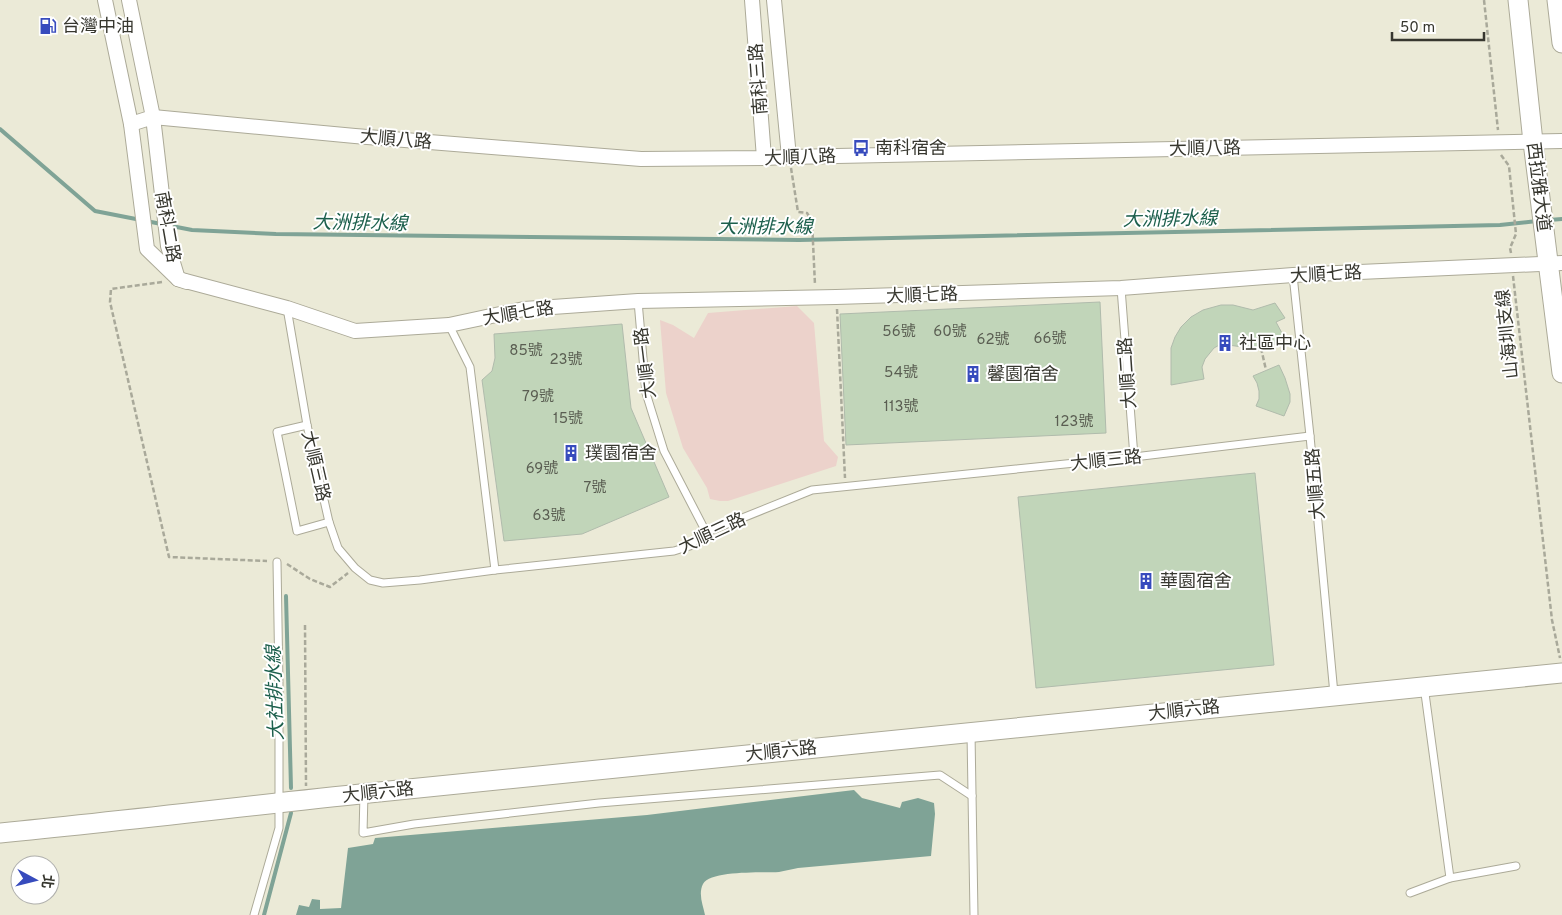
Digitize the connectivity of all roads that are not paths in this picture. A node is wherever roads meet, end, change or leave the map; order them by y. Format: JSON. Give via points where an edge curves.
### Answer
{"nodes":[{"id":1,"x":105,"y":0,"type":"edge"},
{"id":2,"x":129,"y":0,"type":"edge"},
{"id":3,"x":752,"y":0,"type":"edge"},
{"id":4,"x":774,"y":0,"type":"edge"},
{"id":5,"x":1518,"y":0,"type":"edge"},
{"id":6,"x":1557,"y":0,"type":"edge"},
{"id":7,"x":1562,"y":43,"type":"edge"},
{"id":8,"x":153,"y":116,"type":"junction"},
{"id":9,"x":131,"y":124,"type":"junction"},
{"id":10,"x":1562,"y":142,"type":"edge"},
{"id":11,"x":1534,"y":148,"type":"junction"},
{"id":12,"x":789,"y":156,"type":"junction"},
{"id":13,"x":764,"y":158,"type":"junction"},
{"id":14,"x":1552,"y":258,"type":"edge"},
{"id":15,"x":1293,"y":275,"type":"junction"},
{"id":16,"x":178,"y":280,"type":"junction"},
{"id":17,"x":1121,"y":288,"type":"junction"},
{"id":18,"x":638,"y":301,"type":"junction"},
{"id":19,"x":287,"y":308,"type":"junction"},
{"id":20,"x":449,"y":325,"type":"junction"},
{"id":21,"x":1562,"y":373,"type":"edge"},
{"id":22,"x":307,"y":425,"type":"junction"},
{"id":23,"x":1310,"y":436,"type":"junction"},
{"id":24,"x":1134,"y":457,"type":"junction"},
{"id":25,"x":329,"y":522,"type":"junction"},
{"id":26,"x":706,"y":532,"type":"junction"},
{"id":27,"x":277,"y":562,"type":"road end"},
{"id":28,"x":495,"y":570,"type":"junction"},
{"id":29,"x":1561,"y":666,"type":"edge"},
{"id":30,"x":1424,"y":686,"type":"junction"},
{"id":31,"x":1334,"y":694,"type":"junction"},
{"id":32,"x":971,"y":732,"type":"junction"},
{"id":33,"x":364,"y":793,"type":"junction"},
{"id":34,"x":972,"y":796,"type":"junction"},
{"id":35,"x":280,"y":803,"type":"junction"},
{"id":36,"x":0,"y":833,"type":"edge"},
{"id":37,"x":1516,"y":866,"type":"dead end"},
{"id":38,"x":1450,"y":878,"type":"junction"},
{"id":39,"x":1410,"y":892,"type":"dead end"},
{"id":40,"x":254,"y":915,"type":"edge"},
{"id":41,"x":974,"y":915,"type":"edge"}],
"edges":[{"from":1,"to":9,"type":"street","name":"南科二路"},
{"from":2,"to":8,"type":"street","name":"南科二路"},
{"from":3,"to":13,"type":"street","name":"南科三路"},
{"from":4,"to":12,"type":"street","name":"南科三路"},
{"from":5,"to":11,"type":"street","name":"西拉雅大道"},
{"from":6,"to":7,"type":"street"},
{"from":8,"to":9,"type":"street","name":"大順八路"},
{"from":8,"to":13,"type":"street","name":"大順八路","via":[[641,159]]},
{"from":8,"to":16,"type":"street","name":"南科二路","via":[[168,246]]},
{"from":9,"to":16,"type":"street","name":"南科二路","via":[[147,249]]},
{"from":10,"to":11,"type":"street","name":"大順八路"},
{"from":11,"to":12,"type":"street","name":"大順八路"},
{"from":11,"to":14,"type":"street","name":"西拉雅大道"},
{"from":12,"to":13,"type":"street","name":"大順八路"},
{"from":14,"to":15,"type":"street","name":"大順七路","via":[[1512,265]]},
{"from":14,"to":21,"type":"street","name":"西拉雅大道"},
{"from":15,"to":17,"type":"street","name":"大順七路"},
{"from":15,"to":23,"type":"lane","name":"大順五路"},
{"from":16,"to":19,"type":"street","name":"大順七路"},
{"from":17,"to":18,"type":"street","name":"大順七路"},
{"from":17,"to":24,"type":"lane","name":"大順二路"},
{"from":18,"to":20,"type":"street","name":"大順七路","via":[[524,309]]},
{"from":18,"to":26,"type":"lane","name":"大順一路","via":[[646,393],[664,451]]},
{"from":19,"to":20,"type":"street","name":"大順七路","via":[[355,332]]},
{"from":19,"to":22,"type":"lane","name":"大順三路"},
{"from":20,"to":28,"type":"lane","via":[[470,368]]},
{"from":22,"to":25,"type":"lane","name":"大順三路"},
{"from":22,"to":25,"type":"lane","via":[[277,432],[297,531]]},
{"from":23,"to":24,"type":"lane","name":"大順三路"},
{"from":23,"to":31,"type":"lane","name":"大順五路"},
{"from":24,"to":26,"type":"lane","name":"大順三路","via":[[812,490]]},
{"from":25,"to":28,"type":"lane","name":"大順三路","via":[[338,548],[370,580],[383,583]]},
{"from":26,"to":28,"type":"lane","name":"大順三路","via":[[690,546],[674,551]]},
{"from":27,"to":35,"type":"lane"},
{"from":29,"to":30,"type":"street","name":"大順六路"},
{"from":30,"to":31,"type":"street","name":"大順六路"},
{"from":30,"to":38,"type":"lane"},
{"from":31,"to":32,"type":"street","name":"大順六路"},
{"from":32,"to":33,"type":"street","name":"大順六路"},
{"from":32,"to":34,"type":"lane"},
{"from":33,"to":34,"type":"lane","via":[[363,833],[599,803],[940,775]]},
{"from":33,"to":35,"type":"street","name":"大順六路"},
{"from":34,"to":41,"type":"lane"},
{"from":35,"to":36,"type":"street","name":"大順六路"},
{"from":35,"to":40,"type":"lane","via":[[279,828]]},
{"from":37,"to":38,"type":"lane"},
{"from":38,"to":39,"type":"lane"}]}
